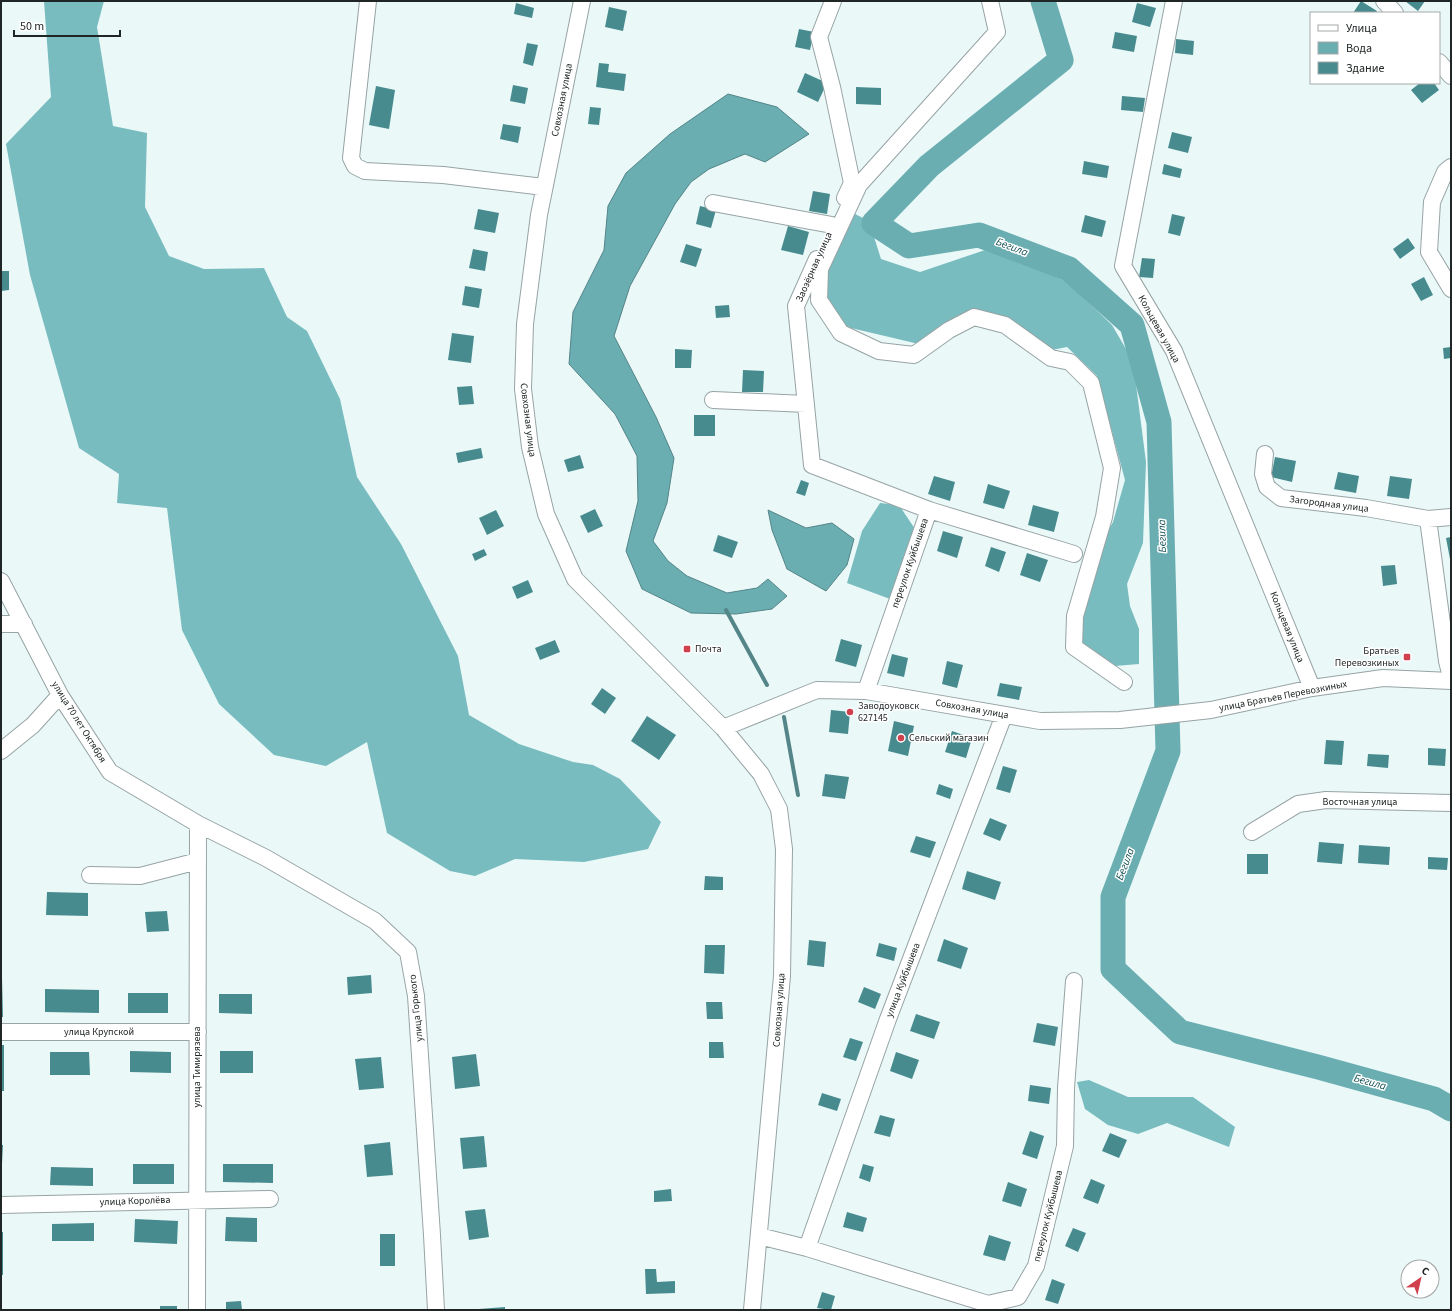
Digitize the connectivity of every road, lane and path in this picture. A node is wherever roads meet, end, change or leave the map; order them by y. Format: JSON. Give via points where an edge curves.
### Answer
{"nodes":[{"id":1,"x":368,"y":1,"type":"edge"},
{"id":2,"x":582,"y":1,"type":"edge"},
{"id":3,"x":833,"y":1,"type":"edge"},
{"id":4,"x":990,"y":1,"type":"edge"},
{"id":5,"x":1174,"y":1,"type":"edge"},
{"id":6,"x":1384,"y":1,"type":"edge"},
{"id":7,"x":1394,"y":12,"type":"edge"},
{"id":8,"x":1440,"y":63,"type":"edge"},
{"id":9,"x":1451,"y":76,"type":"edge"},
{"id":10,"x":1451,"y":167,"type":"edge"},
{"id":11,"x":544,"y":188,"type":"junction"},
{"id":12,"x":713,"y":203,"type":"dead end"},
{"id":13,"x":832,"y":226,"type":"junction"},
{"id":14,"x":1451,"y":289,"type":"edge"},
{"id":15,"x":713,"y":400,"type":"dead end"},
{"id":16,"x":806,"y":404,"type":"junction"},
{"id":17,"x":1265,"y":454,"type":"dead end"},
{"id":18,"x":929,"y":510,"type":"junction"},
{"id":19,"x":1451,"y":517,"type":"edge"},
{"id":20,"x":1428,"y":519,"type":"junction"},
{"id":21,"x":1074,"y":554,"type":"dead end"},
{"id":22,"x":1,"y":581,"type":"edge"},
{"id":23,"x":1,"y":624,"type":"edge"},
{"id":24,"x":24,"y":624,"type":"junction"},
{"id":25,"x":1451,"y":677,"type":"edge"},
{"id":26,"x":1451,"y":681,"type":"edge"},
{"id":27,"x":1124,"y":682,"type":"dead end"},
{"id":28,"x":1312,"y":688,"type":"junction"},
{"id":29,"x":866,"y":691,"type":"junction"},
{"id":30,"x":60,"y":695,"type":"junction"},
{"id":31,"x":1004,"y":715,"type":"junction"},
{"id":32,"x":1133,"y":718,"type":"joint"},
{"id":33,"x":723,"y":728,"type":"junction"},
{"id":34,"x":1,"y":751,"type":"edge"},
{"id":35,"x":1451,"y":803,"type":"edge"},
{"id":36,"x":198,"y":824,"type":"junction"},
{"id":37,"x":1252,"y":832,"type":"dead end"},
{"id":38,"x":198,"y":861,"type":"junction"},
{"id":39,"x":90,"y":875,"type":"dead end"},
{"id":40,"x":1074,"y":981,"type":"dead end"},
{"id":41,"x":1,"y":1032,"type":"edge"},
{"id":42,"x":198,"y":1032,"type":"junction"},
{"id":43,"x":270,"y":1198,"type":"dead end"},
{"id":44,"x":197,"y":1200,"type":"junction"},
{"id":45,"x":1,"y":1206,"type":"edge"},
{"id":46,"x":759,"y":1236,"type":"junction"},
{"id":47,"x":807,"y":1248,"type":"junction"},
{"id":48,"x":197,"y":1310,"type":"edge"},
{"id":49,"x":436,"y":1310,"type":"edge"},
{"id":50,"x":752,"y":1310,"type":"edge"}],
"edges":[{"from":1,"to":11,"type":"street","via":[[352,158],[355,166],[365,170],[443,175]]},
{"from":2,"to":11,"type":"street","name":"Совхозная улица"},
{"from":3,"to":13,"type":"street","name":"Заозёрная улица","via":[[819,37],[852,183]]},
{"from":4,"to":27,"type":"street","via":[[997,32],[859,185],[820,269],[818,300],[841,333],[879,351],[914,355],[949,330],[974,317],[1005,325],[1051,358],[1070,362],[1091,384],[1112,468],[1104,518],[1075,616],[1074,647]]},
{"from":5,"to":28,"type":"street","name":"Кольцевая улица","via":[[1123,266],[1174,351]]},
{"from":6,"to":7,"type":"street"},
{"from":8,"to":9,"type":"street"},
{"from":10,"to":14,"type":"street","via":[[1445,172],[1432,202],[1429,252]]},
{"from":11,"to":33,"type":"street","name":"Совхозная улица","via":[[525,324],[523,389],[530,447],[546,514],[575,579]]},
{"from":12,"to":13,"type":"street"},
{"from":13,"to":16,"type":"street","name":"Заозёрная улица","via":[[796,306]]},
{"from":15,"to":16,"type":"street"},
{"from":16,"to":18,"type":"street","name":"Заозёрная улица","via":[[812,465]]},
{"from":17,"to":20,"type":"street","name":"Загородная улица","via":[[1263,474],[1267,487],[1281,498],[1366,508]]},
{"from":18,"to":21,"type":"street","name":"переулок Куйбышева"},
{"from":18,"to":29,"type":"street","name":"переулок Куйбышева"},
{"from":19,"to":20,"type":"street","name":"Загородная улица"},
{"from":20,"to":25,"type":"street"},
{"from":22,"to":24,"type":"street","name":"улица 70 лет Октября"},
{"from":23,"to":24,"type":"street"},
{"from":24,"to":30,"type":"street","name":"улица 70 лет Октября"},
{"from":26,"to":28,"type":"street","name":"улица Братьев Перевозкиных","via":[[1383,678]]},
{"from":28,"to":32,"type":"street","name":"улица Братьев Перевозкиных","via":[[1211,710]]},
{"from":29,"to":31,"type":"street","name":"Совхозная улица"},
{"from":29,"to":33,"type":"street","name":"Совхозная улица","via":[[817,690]]},
{"from":30,"to":34,"type":"street","via":[[33,725]]},
{"from":30,"to":36,"type":"street","name":"улица 70 лет Октября","via":[[110,772]]},
{"from":31,"to":32,"type":"street","name":"Совхозная улица","via":[[1040,721]]},
{"from":31,"to":47,"type":"street","name":"улица Куйбышева","via":[[888,1019]]},
{"from":33,"to":46,"type":"street","name":"Совхозная улица","via":[[761,774],[779,809],[784,849],[782,976]]},
{"from":35,"to":37,"type":"street","name":"Восточная улица","via":[[1326,800],[1298,804]]},
{"from":36,"to":38,"type":"street","name":"улица Тимирязева"},
{"from":36,"to":49,"type":"street","name":"улица Горького","via":[[266,858],[375,921],[408,952],[416,996]]},
{"from":38,"to":39,"type":"street","via":[[140,876]]},
{"from":38,"to":42,"type":"street","name":"улица Тимирязева"},
{"from":40,"to":47,"type":"street","name":"переулок Куйбышева","via":[[1066,1088],[1065,1146],[1036,1266],[1018,1297],[988,1304]]},
{"from":41,"to":42,"type":"street","name":"улица Крупской"},
{"from":42,"to":44,"type":"street","name":"улица Тимирязева"},
{"from":43,"to":44,"type":"street","name":"улица Королёва"},
{"from":44,"to":45,"type":"street","name":"улица Королёва"},
{"from":44,"to":48,"type":"street","name":"улица Тимирязева"},
{"from":46,"to":47,"type":"street","name":"переулок Куйбышева"},
{"from":46,"to":50,"type":"street","name":"Совхозная улица"}]}
